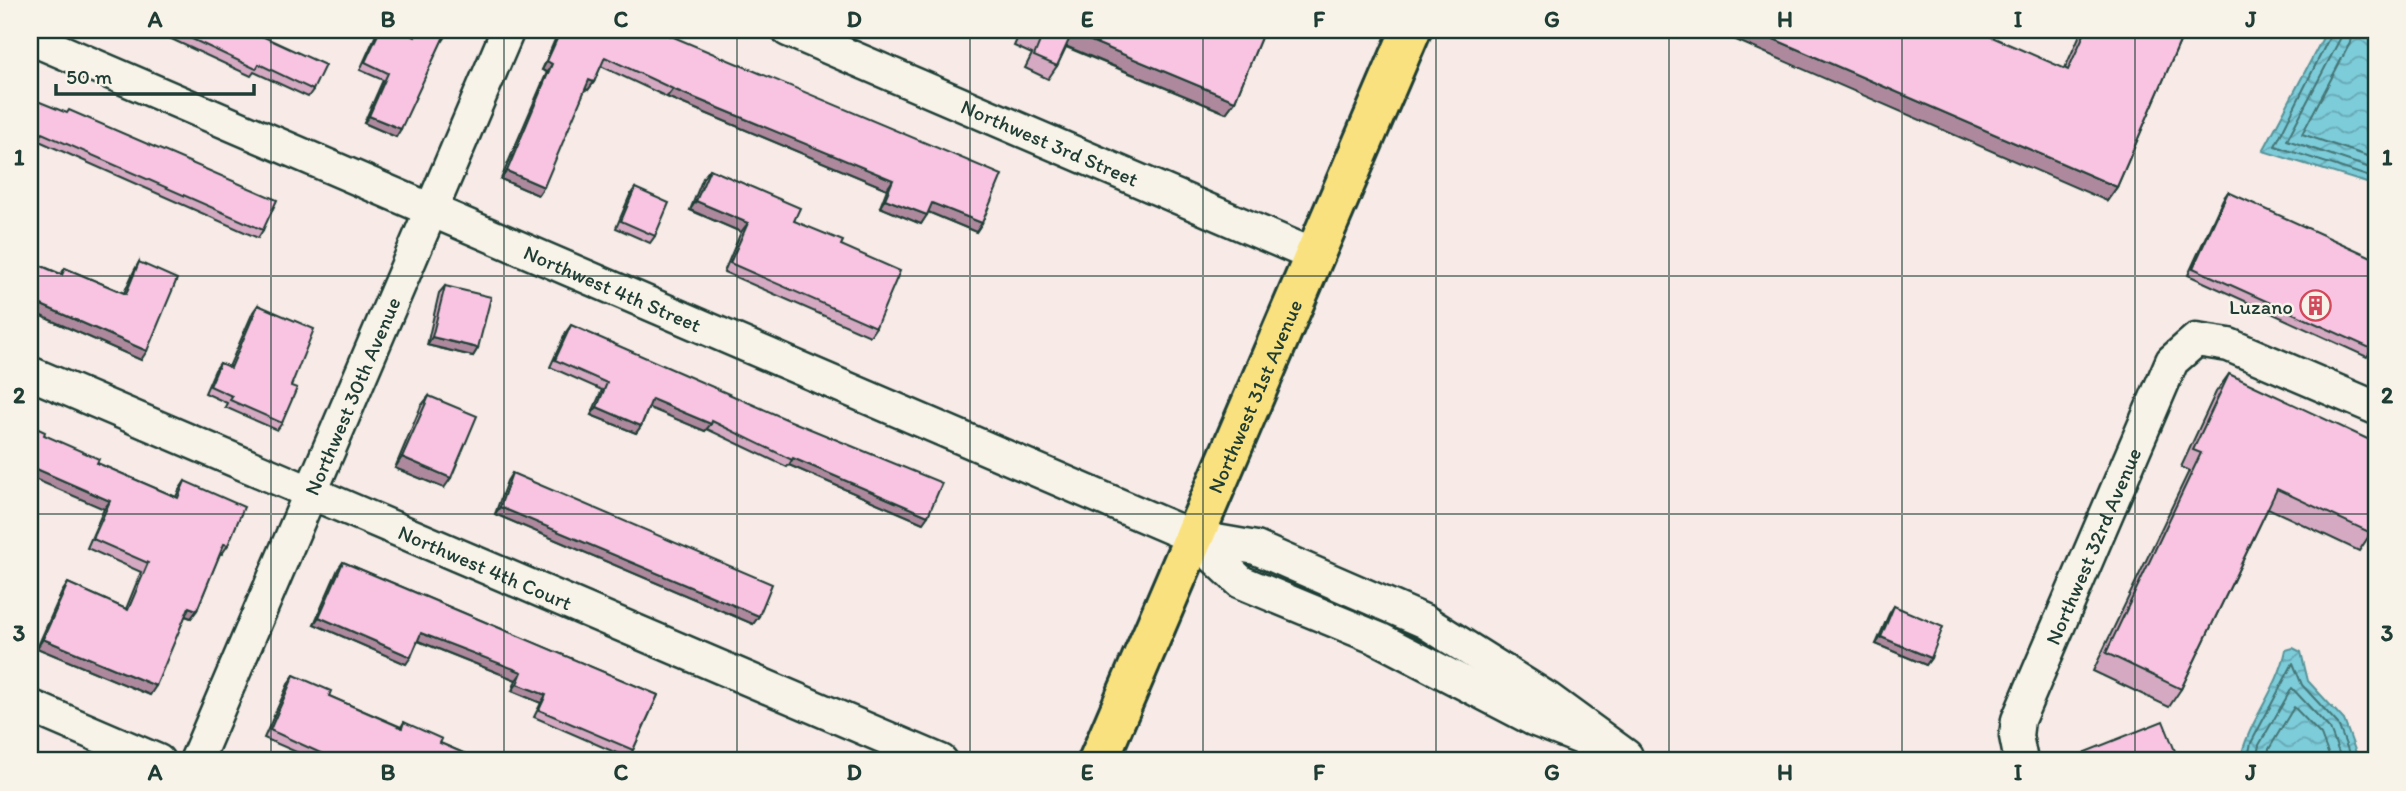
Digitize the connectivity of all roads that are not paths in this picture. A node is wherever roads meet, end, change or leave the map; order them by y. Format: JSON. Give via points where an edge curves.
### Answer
{"nodes":[{"id":1,"x":508,"y":30,"type":"edge"},
{"id":2,"x":788,"y":30,"type":"edge"},
{"id":3,"x":1411,"y":30,"type":"edge"},
{"id":4,"x":30,"y":38,"type":"edge"},
{"id":5,"x":430,"y":209,"type":"junction"},
{"id":6,"x":1313,"y":255,"type":"junction"},
{"id":7,"x":30,"y":373,"type":"edge"},
{"id":8,"x":2376,"y":408,"type":"edge"},
{"id":9,"x":308,"y":492,"type":"junction"},
{"id":10,"x":1193,"y":537,"type":"junction"},
{"id":11,"x":30,"y":706,"type":"edge"},
{"id":12,"x":1632,"y":759,"type":"edge"},
{"id":13,"x":158,"y":761,"type":"edge"},
{"id":14,"x":196,"y":761,"type":"edge"},
{"id":15,"x":942,"y":761,"type":"edge"},
{"id":16,"x":1098,"y":761,"type":"edge"},
{"id":17,"x":2021,"y":761,"type":"edge"}],
"edges":[{"from":1,"to":5,"type":"street","name":"Northwest 30th Avenue"},
{"from":2,"to":6,"type":"street","name":"Northwest 3rd Street"},
{"from":3,"to":6,"type":"main road","name":"Northwest 31st Avenue"},
{"from":4,"to":5,"type":"street","name":"Northwest 4th Street"},
{"from":5,"to":9,"type":"street","name":"Northwest 30th Avenue"},
{"from":5,"to":10,"type":"street","name":"Northwest 4th Street"},
{"from":6,"to":10,"type":"main road","name":"Northwest 31st Avenue"},
{"from":7,"to":9,"type":"street","name":"Northwest 4th Court"},
{"from":8,"to":17,"type":"street","name":"Northwest 32rd Avenue","via":[[2229,345],[2196,340],[2172,361],[2018,720]]},
{"from":9,"to":14,"type":"street","name":"Northwest 30th Avenue"},
{"from":9,"to":15,"type":"street","name":"Northwest 4th Court"},
{"from":10,"to":12,"type":"street","name":"Northwest 4th Street","via":[[1241,582],[1379,639],[1533,719]]},
{"from":10,"to":16,"type":"main road","name":"Northwest 31st Avenue"},
{"from":11,"to":13,"type":"street"}]}
